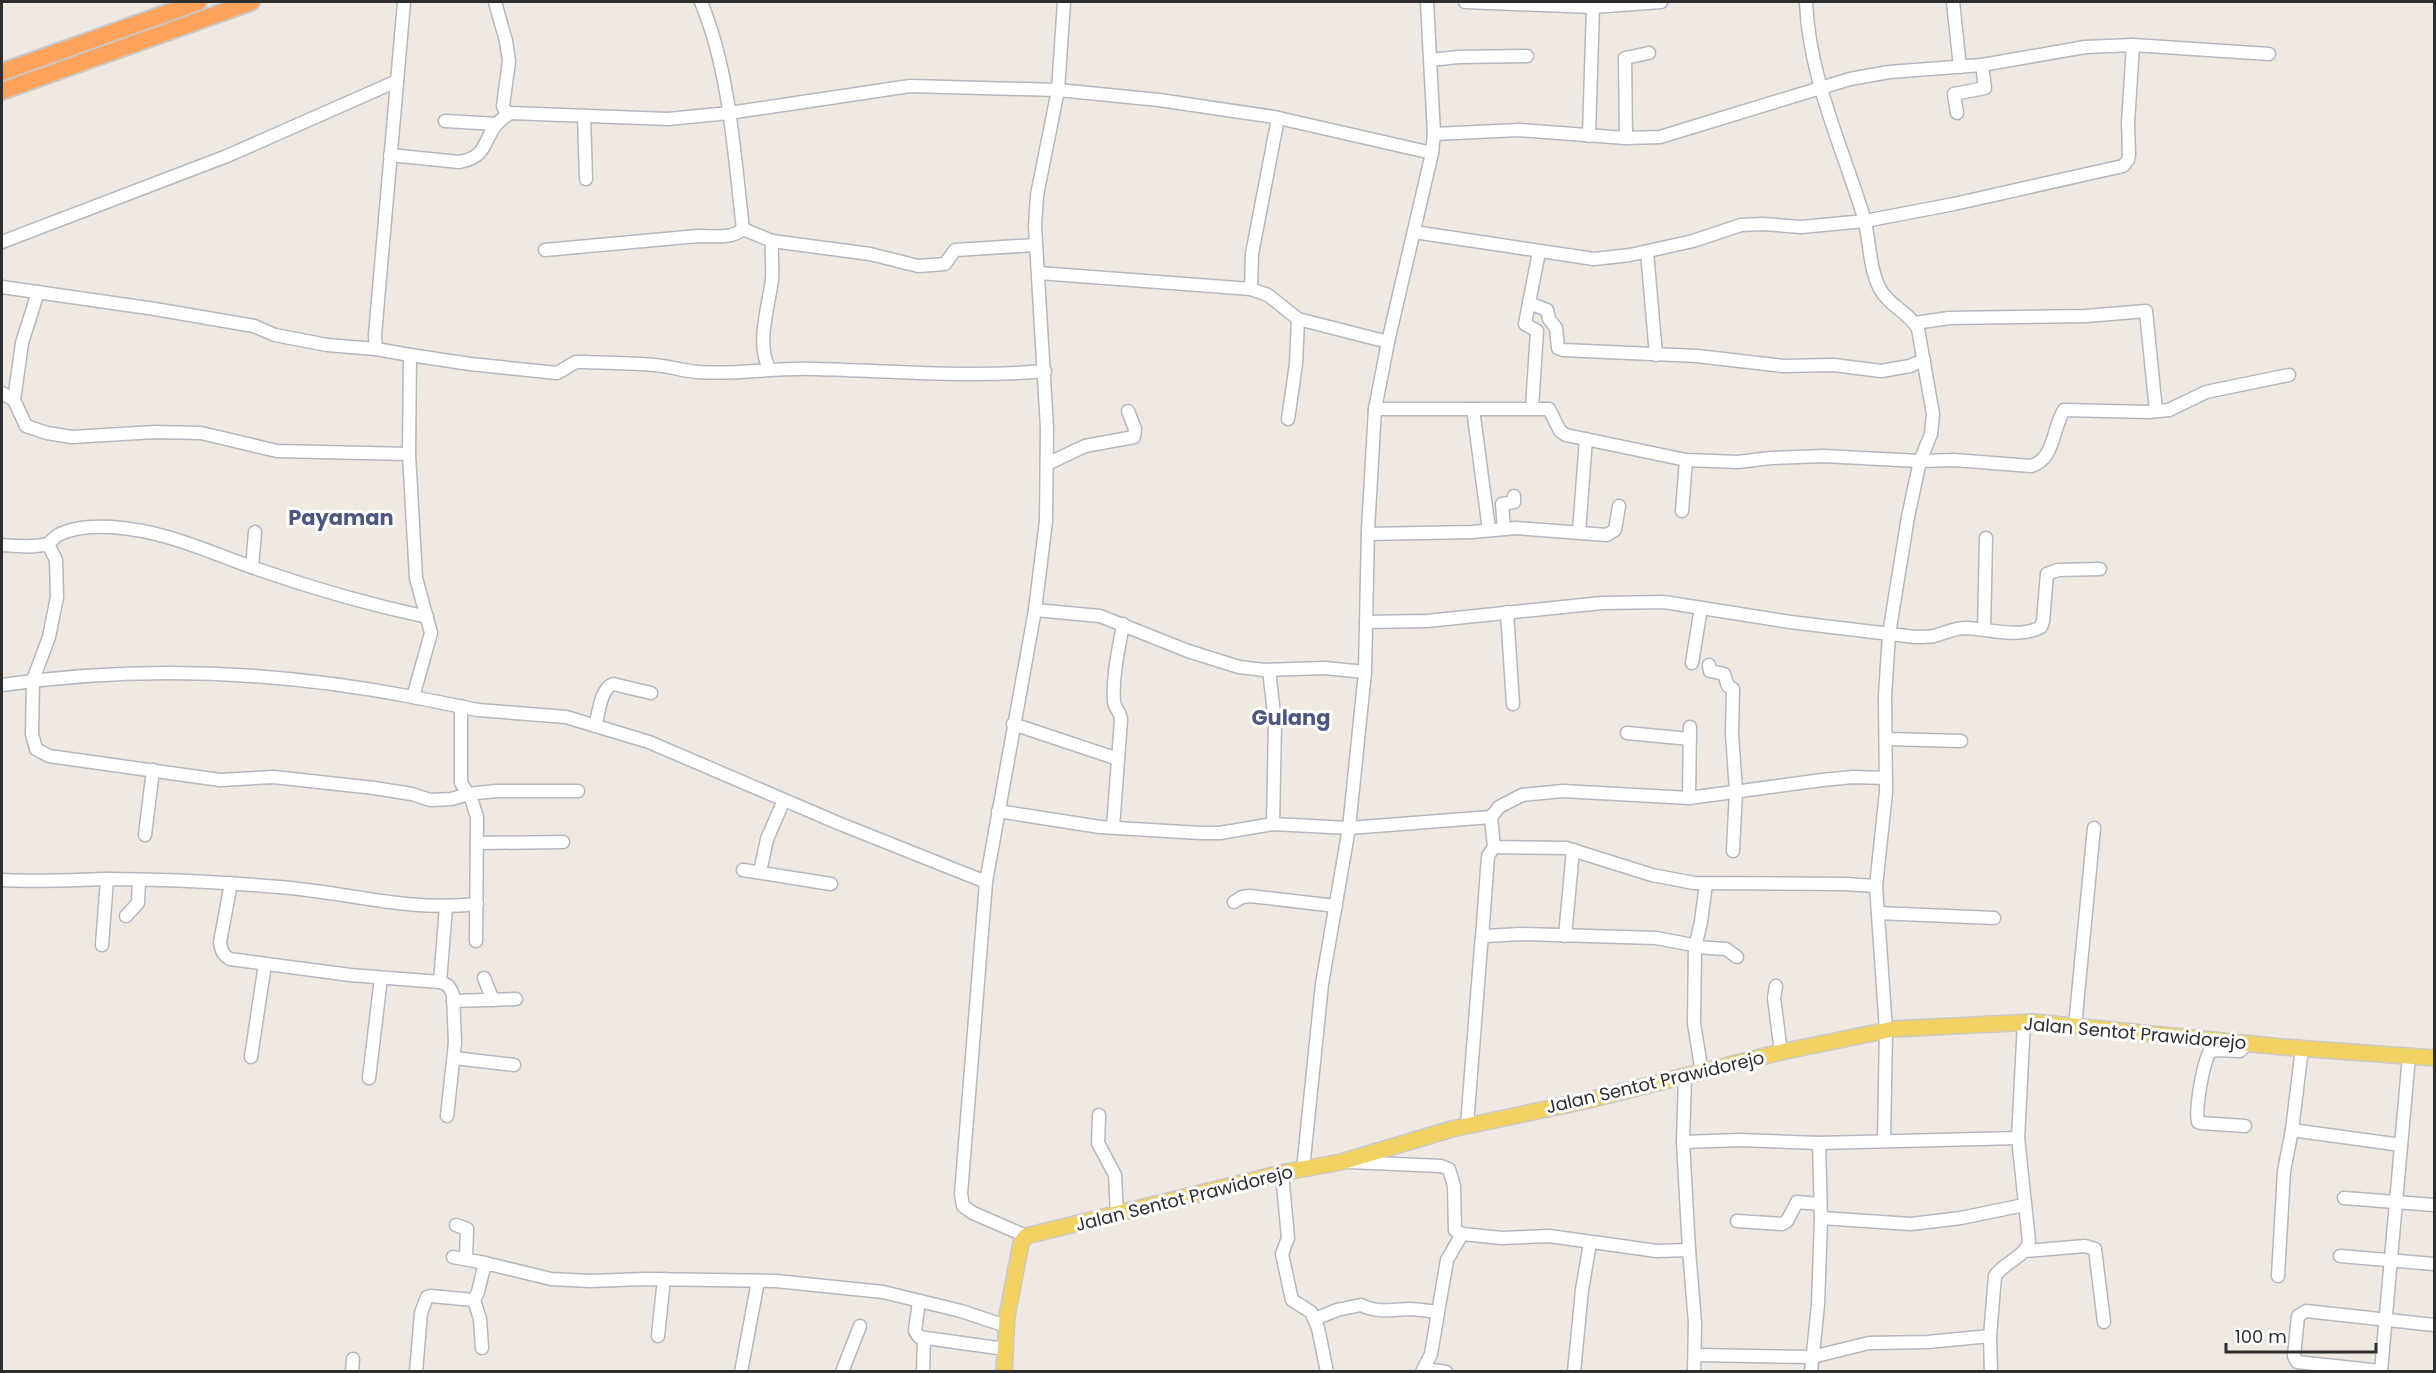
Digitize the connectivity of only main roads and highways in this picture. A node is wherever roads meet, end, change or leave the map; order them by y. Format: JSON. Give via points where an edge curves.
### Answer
{"nodes":[{"id":1,"x":198,"y":2,"type":"edge"},
{"id":2,"x":251,"y":2,"type":"edge"},
{"id":3,"x":7,"y":70,"type":"edge"},
{"id":4,"x":20,"y":85,"type":"junction"},
{"id":5,"x":2,"y":92,"type":"edge"},
{"id":6,"x":2434,"y":1058,"type":"edge"},
{"id":7,"x":1004,"y":1371,"type":"edge"}],
"edges":[{"from":1,"to":3,"type":"highway"},
{"from":2,"to":4,"type":"highway"},
{"from":3,"to":4,"type":"highway"},
{"from":4,"to":5,"type":"highway"},
{"from":6,"to":7,"type":"main road","name":"Jalan Sentot Prawidorejo","via":[[2024,1022],[1886,1030],[1781,1052],[1467,1125],[1341,1162],[1026,1236],[1021,1243],[1006,1326]]}]}
